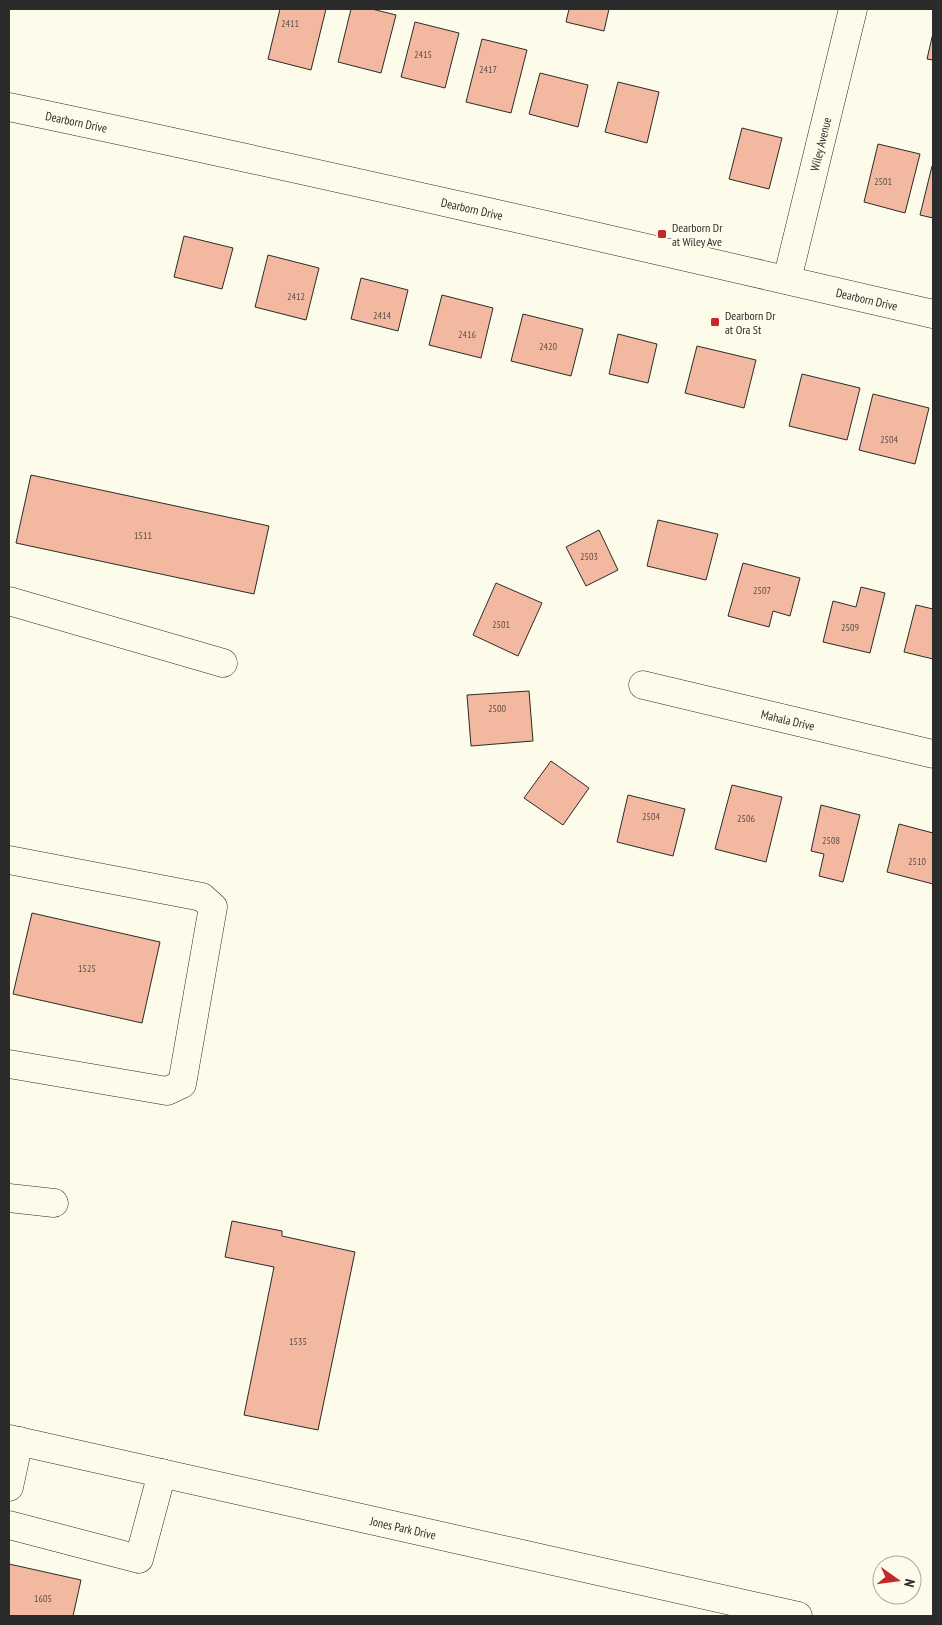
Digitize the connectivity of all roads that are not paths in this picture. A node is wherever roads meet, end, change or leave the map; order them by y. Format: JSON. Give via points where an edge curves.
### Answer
{"nodes":[{"id":1,"x":853,"y":9,"type":"edge"},
{"id":2,"x":9,"y":108,"type":"edge"},
{"id":3,"x":787,"y":280,"type":"junction"},
{"id":4,"x":933,"y":314,"type":"edge"},
{"id":5,"x":9,"y":601,"type":"edge"},
{"id":6,"x":223,"y":663,"type":"dead end"},
{"id":7,"x":643,"y":685,"type":"dead end"},
{"id":8,"x":933,"y":754,"type":"edge"},
{"id":9,"x":9,"y":860,"type":"edge"},
{"id":10,"x":9,"y":1064,"type":"edge"},
{"id":11,"x":9,"y":1198,"type":"edge"},
{"id":12,"x":54,"y":1203,"type":"dead end"},
{"id":13,"x":14,"y":1440,"type":"edge"},
{"id":14,"x":162,"y":1473,"type":"junction"},
{"id":15,"x":9,"y":1487,"type":"edge"},
{"id":16,"x":9,"y":1525,"type":"edge"},
{"id":17,"x":798,"y":1616,"type":"edge"}],
"edges":[{"from":1,"to":3,"type":"street","name":"Wiley Avenue"},
{"from":2,"to":3,"type":"street","name":"Dearborn Drive"},
{"from":3,"to":4,"type":"street","name":"Dearborn Drive"},
{"from":5,"to":6,"type":"street"},
{"from":7,"to":8,"type":"street","name":"Mahala Drive"},
{"from":9,"to":10,"type":"street","via":[[202,898],[213,907],[182,1084],[167,1092]]},
{"from":11,"to":12,"type":"street"},
{"from":13,"to":14,"type":"street","name":"Jones Park Drive"},
{"from":13,"to":15,"type":"street"},
{"from":14,"to":16,"type":"street","via":[[139,1559]]},
{"from":14,"to":17,"type":"street","name":"Jones Park Drive"}]}
